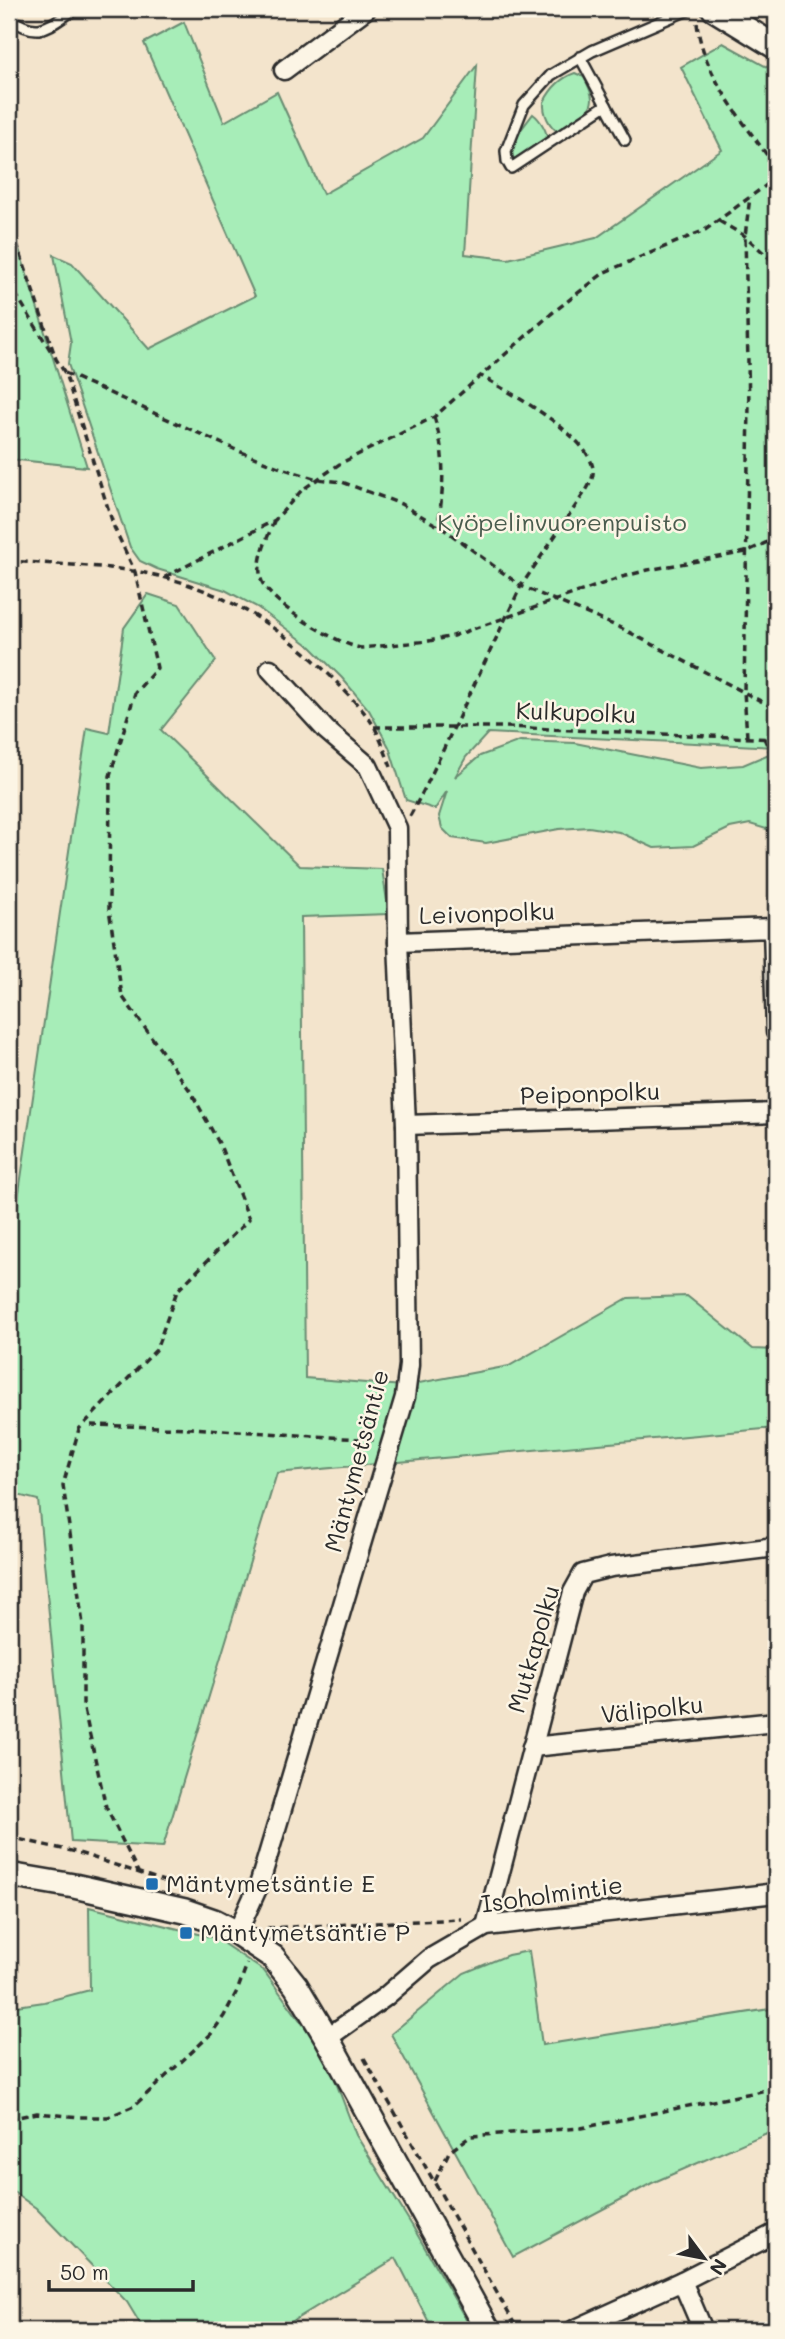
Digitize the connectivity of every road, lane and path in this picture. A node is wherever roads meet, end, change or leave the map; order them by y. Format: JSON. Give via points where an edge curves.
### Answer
{"nodes":[{"id":1,"x":75,"y":9,"type":"edge"},
{"id":2,"x":366,"y":9,"type":"edge"},
{"id":3,"x":690,"y":9,"type":"edge"},
{"id":4,"x":705,"y":16,"type":"edge"},
{"id":5,"x":9,"y":18,"type":"edge"},
{"id":6,"x":776,"y":47,"type":"edge"},
{"id":7,"x":580,"y":57,"type":"junction"},
{"id":8,"x":284,"y":70,"type":"dead end"},
{"id":9,"x":607,"y":105,"type":"junction"},
{"id":10,"x":625,"y":140,"type":"dead end"},
{"id":11,"x":776,"y":168,"type":"edge"},
{"id":12,"x":776,"y":178,"type":"edge"},
{"id":13,"x":750,"y":197,"type":"junction"},
{"id":14,"x":9,"y":220,"type":"edge"},
{"id":15,"x":719,"y":220,"type":"junction"},
{"id":16,"x":745,"y":236,"type":"junction"},
{"id":17,"x":776,"y":264,"type":"edge"},
{"id":18,"x":9,"y":283,"type":"edge"},
{"id":19,"x":56,"y":359,"type":"junction"},
{"id":20,"x":65,"y":373,"type":"junction"},
{"id":21,"x":481,"y":376,"type":"junction"},
{"id":22,"x":434,"y":417,"type":"junction"},
{"id":23,"x":317,"y":479,"type":"junction"},
{"id":24,"x":275,"y":520,"type":"junction"},
{"id":25,"x":438,"y":525,"type":"junction"},
{"id":26,"x":776,"y":538,"type":"edge"},
{"id":27,"x":746,"y":552,"type":"junction"},
{"id":28,"x":165,"y":578,"type":"dead end"},
{"id":29,"x":521,"y":586,"type":"junction"},
{"id":30,"x":556,"y":602,"type":"junction"},
{"id":31,"x":505,"y":620,"type":"junction"},
{"id":32,"x":270,"y":668,"type":"dead end"},
{"id":33,"x":744,"y":691,"type":"junction"},
{"id":34,"x":776,"y":709,"type":"edge"},
{"id":35,"x":374,"y":727,"type":"dead end"},
{"id":36,"x":455,"y":727,"type":"junction"},
{"id":37,"x":747,"y":737,"type":"junction"},
{"id":38,"x":764,"y":738,"type":"junction"},
{"id":39,"x":776,"y":739,"type":"edge"},
{"id":40,"x":776,"y":766,"type":"edge"},
{"id":41,"x":776,"y":804,"type":"edge"},
{"id":42,"x":410,"y":816,"type":"dead end"},
{"id":43,"x":775,"y":853,"type":"edge"},
{"id":44,"x":773,"y":928,"type":"junction"},
{"id":45,"x":398,"y":942,"type":"junction"},
{"id":46,"x":776,"y":1032,"type":"edge"},
{"id":47,"x":776,"y":1113,"type":"edge"},
{"id":48,"x":406,"y":1125,"type":"junction"},
{"id":49,"x":91,"y":1425,"type":"dead end"},
{"id":50,"x":391,"y":1441,"type":"junction"},
{"id":51,"x":776,"y":1547,"type":"edge"},
{"id":52,"x":776,"y":1722,"type":"edge"},
{"id":53,"x":532,"y":1747,"type":"junction"},
{"id":54,"x":138,"y":1872,"type":"dead end"},
{"id":55,"x":9,"y":1875,"type":"edge"},
{"id":56,"x":776,"y":1893,"type":"edge"},
{"id":57,"x":486,"y":1926,"type":"junction"},
{"id":58,"x":253,"y":1935,"type":"junction"},
{"id":59,"x":327,"y":2038,"type":"junction"},
{"id":60,"x":776,"y":2088,"type":"edge"},
{"id":61,"x":9,"y":2119,"type":"edge"},
{"id":62,"x":435,"y":2181,"type":"dead end"},
{"id":63,"x":776,"y":2234,"type":"edge"},
{"id":64,"x":682,"y":2281,"type":"junction"},
{"id":65,"x":488,"y":2330,"type":"edge"},
{"id":66,"x":574,"y":2330,"type":"edge"},
{"id":67,"x":704,"y":2330,"type":"edge"}],
"edges":[{"from":1,"to":5,"type":"lane","via":[[44,30],[25,29]]},
{"from":2,"to":8,"type":"street"},
{"from":3,"to":7,"type":"lane"},
{"from":4,"to":6,"type":"street"},
{"from":4,"to":11,"type":"path","via":[[699,42],[708,64]]},
{"from":7,"to":9,"type":"lane"},
{"from":7,"to":9,"type":"lane","via":[[551,75],[524,106],[506,151],[511,168]]},
{"from":9,"to":10,"type":"lane"},
{"from":12,"to":13,"type":"path"},
{"from":13,"to":15,"type":"path"},
{"from":13,"to":16,"type":"path"},
{"from":14,"to":19,"type":"path"},
{"from":15,"to":16,"type":"path"},
{"from":15,"to":21,"type":"path","via":[[606,272]]},
{"from":16,"to":17,"type":"path"},
{"from":16,"to":27,"type":"path"},
{"from":18,"to":19,"type":"path"},
{"from":19,"to":20,"type":"path"},
{"from":20,"to":23,"type":"path","via":[[234,449]]},
{"from":20,"to":54,"type":"path","via":[[114,527],[135,572],[157,668],[135,693],[110,776],[109,909],[122,996],[191,1091],[220,1145],[249,1219],[177,1291],[156,1350],[79,1430],[63,1485],[83,1624],[83,1704],[106,1807]]},
{"from":21,"to":22,"type":"path"},
{"from":21,"to":29,"type":"path","via":[[551,418],[593,466],[587,489]]},
{"from":22,"to":23,"type":"path"},
{"from":22,"to":25,"type":"path","via":[[444,466]]},
{"from":23,"to":24,"type":"path"},
{"from":23,"to":25,"type":"path","via":[[342,482],[381,496]]},
{"from":24,"to":28,"type":"path"},
{"from":24,"to":31,"type":"path","via":[[261,561],[264,587],[278,602],[344,644],[362,648],[429,641]]},
{"from":25,"to":29,"type":"path"},
{"from":26,"to":27,"type":"path"},
{"from":27,"to":30,"type":"path","via":[[648,570]]},
{"from":27,"to":33,"type":"path"},
{"from":29,"to":30,"type":"path"},
{"from":29,"to":31,"type":"path"},
{"from":30,"to":31,"type":"path"},
{"from":30,"to":33,"type":"path","via":[[623,629]]},
{"from":31,"to":36,"type":"path"},
{"from":32,"to":45,"type":"street","name":"Leivonpolku","via":[[326,730],[368,765],[397,828]]},
{"from":33,"to":34,"type":"path"},
{"from":33,"to":37,"type":"path"},
{"from":35,"to":36,"type":"path","name":"Kulkupolku"},
{"from":36,"to":37,"type":"path","name":"Kulkupolku"},
{"from":36,"to":42,"type":"path"},
{"from":37,"to":38,"type":"path","name":"Kulkupolku"},
{"from":38,"to":39,"type":"path","name":"Kulkupolku"},
{"from":38,"to":40,"type":"path"},
{"from":41,"to":43,"type":"path"},
{"from":43,"to":44,"type":"path","via":[[771,863]]},
{"from":44,"to":45,"type":"street","name":"Leivonpolku"},
{"from":44,"to":46,"type":"street"},
{"from":45,"to":48,"type":"street","name":"Mäntymetsäntie"},
{"from":47,"to":48,"type":"street","name":"Peiponpolku"},
{"from":48,"to":50,"type":"street","name":"Mäntymetsäntie","via":[[409,1365]]},
{"from":49,"to":50,"type":"path"},
{"from":50,"to":58,"type":"street","name":"Mäntymetsäntie","via":[[260,1882]]},
{"from":51,"to":53,"type":"street","name":"Mutkapolku","via":[[583,1574],[573,1592]]},
{"from":52,"to":53,"type":"street","name":"Välipolku"},
{"from":53,"to":57,"type":"street","name":"Mutkapolku"},
{"from":55,"to":58,"type":"street","via":[[173,1908]]},
{"from":56,"to":57,"type":"street","name":"Isoholmintie"},
{"from":57,"to":58,"type":"path","via":[[474,1919]]},
{"from":57,"to":59,"type":"street","name":"Isoholmintie","via":[[429,1959]]},
{"from":58,"to":59,"type":"street","via":[[286,1972]]},
{"from":58,"to":61,"type":"path","via":[[238,1989],[211,2034],[134,2106],[108,2117],[37,2113]]},
{"from":59,"to":65,"type":"street"},
{"from":60,"to":62,"type":"path","via":[[581,2129],[471,2136],[449,2152]]},
{"from":63,"to":64,"type":"street"},
{"from":64,"to":66,"type":"street"},
{"from":64,"to":67,"type":"street"}]}
